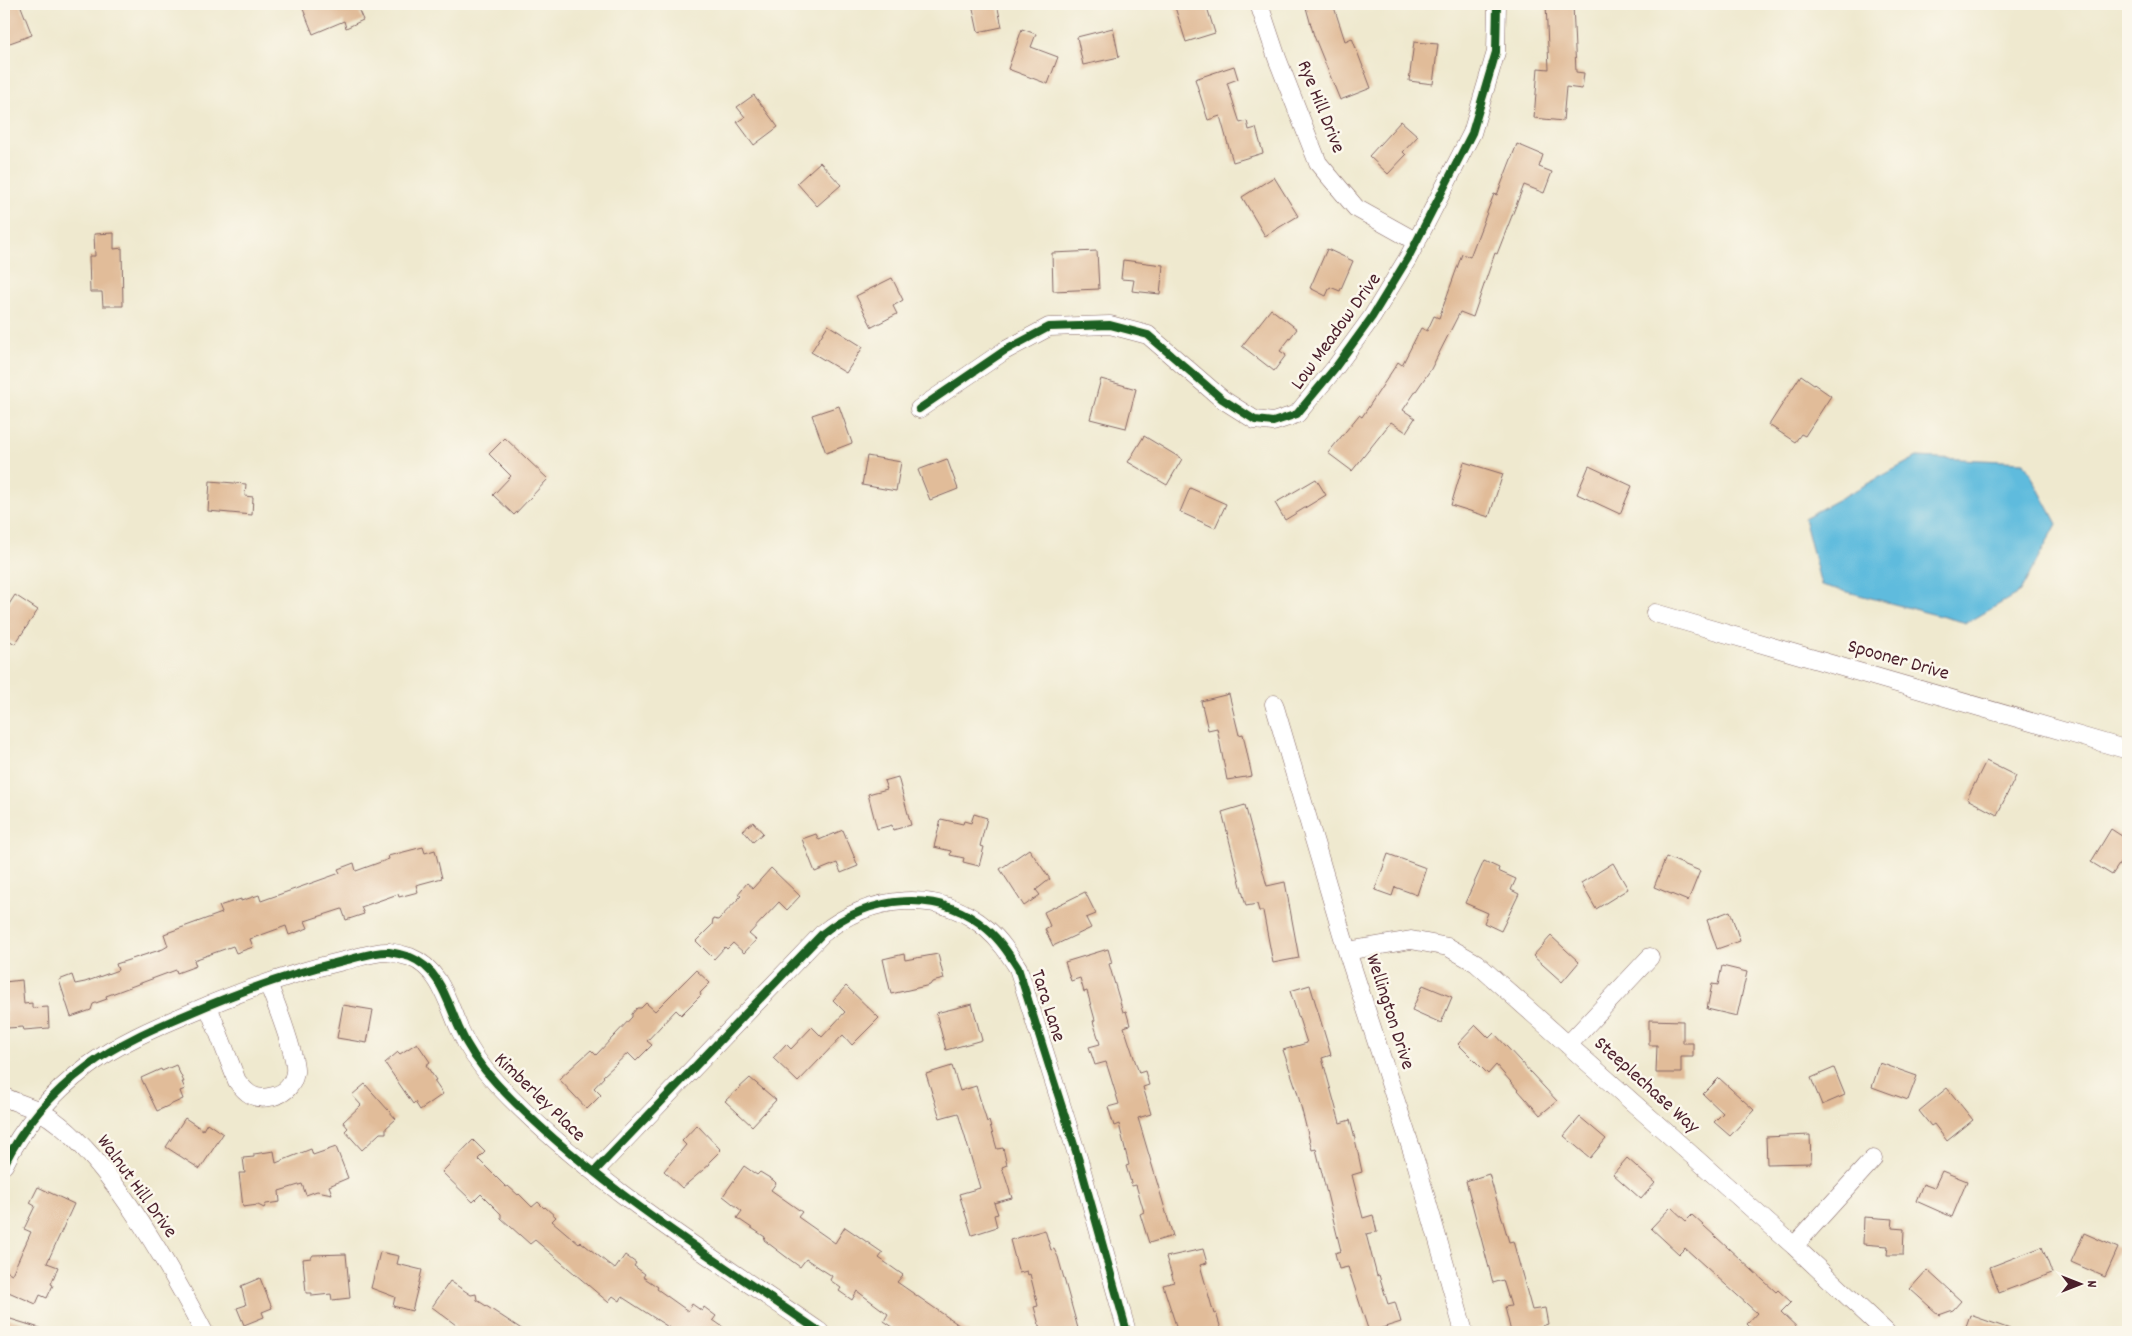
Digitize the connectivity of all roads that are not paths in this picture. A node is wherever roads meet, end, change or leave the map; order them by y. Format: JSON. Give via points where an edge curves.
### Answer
{"nodes":[{"id":1,"x":1259,"y":4,"type":"edge"},
{"id":2,"x":1497,"y":4,"type":"edge"},
{"id":3,"x":1417,"y":242,"type":"junction"},
{"id":4,"x":919,"y":409,"type":"dead end"},
{"id":5,"x":1655,"y":613,"type":"dead end"},
{"id":6,"x":1274,"y":704,"type":"dead end"},
{"id":7,"x":2128,"y":750,"type":"edge"},
{"id":8,"x":1346,"y":951,"type":"junction"},
{"id":9,"x":1650,"y":957,"type":"dead end"},
{"id":10,"x":268,"y":983,"type":"junction"},
{"id":11,"x":208,"y":1006,"type":"junction"},
{"id":12,"x":1568,"y":1045,"type":"junction"},
{"id":13,"x":4,"y":1097,"type":"edge"},
{"id":14,"x":40,"y":1112,"type":"junction"},
{"id":15,"x":1873,"y":1159,"type":"dead end"},
{"id":16,"x":4,"y":1165,"type":"edge"},
{"id":17,"x":594,"y":1172,"type":"junction"},
{"id":18,"x":1794,"y":1246,"type":"junction"},
{"id":19,"x":204,"y":1332,"type":"edge"},
{"id":20,"x":820,"y":1332,"type":"edge"},
{"id":21,"x":1127,"y":1332,"type":"edge"},
{"id":22,"x":1464,"y":1332,"type":"edge"},
{"id":23,"x":1886,"y":1332,"type":"edge"}],
"edges":[{"from":1,"to":3,"type":"street","name":"Rye Hill Drive","via":[[1318,163],[1356,208]]},
{"from":2,"to":3,"type":"street","name":"Low Meadow Drive","via":[[1496,52],[1472,133]]},
{"from":3,"to":4,"type":"street","name":"Low Meadow Drive","via":[[1372,316],[1297,414],[1273,422],[1255,420],[1222,398],[1148,335],[1110,325],[1049,327],[1004,351]]},
{"from":5,"to":7,"type":"street","name":"Spooner Drive"},
{"from":6,"to":8,"type":"street","name":"Wellington Drive"},
{"from":8,"to":12,"type":"street","name":"Steeplechase Way","via":[[1411,940],[1448,947],[1476,963]]},
{"from":8,"to":22,"type":"street","name":"Wellington Drive","via":[[1417,1166]]},
{"from":9,"to":12,"type":"street"},
{"from":10,"to":11,"type":"street","name":"Kimberley Place"},
{"from":10,"to":11,"type":"street","via":[[295,1063],[293,1080],[285,1092],[277,1096],[256,1098],[244,1091],[237,1081]]},
{"from":10,"to":17,"type":"street","name":"Kimberley Place","via":[[378,953],[390,952],[426,967],[437,979],[480,1065],[497,1085]]},
{"from":11,"to":14,"type":"street","name":"Kimberley Place","via":[[110,1051],[63,1086]]},
{"from":12,"to":18,"type":"street","name":"Steeplechase Way"},
{"from":13,"to":14,"type":"street","name":"Walnut Hill Drive"},
{"from":14,"to":16,"type":"street","name":"Kimberley Place","via":[[20,1135]]},
{"from":14,"to":19,"type":"street","name":"Walnut Hill Drive","via":[[83,1147],[108,1178],[159,1254]]},
{"from":15,"to":18,"type":"street"},
{"from":17,"to":20,"type":"street","name":"Kimberley Place"},
{"from":17,"to":21,"type":"street","name":"Tara Lane","via":[[835,923],[882,903],[900,900],[936,904],[963,914],[986,928],[1003,945],[1018,968],[1080,1164]]},
{"from":18,"to":23,"type":"street","name":"Steeplechase Way"}]}
